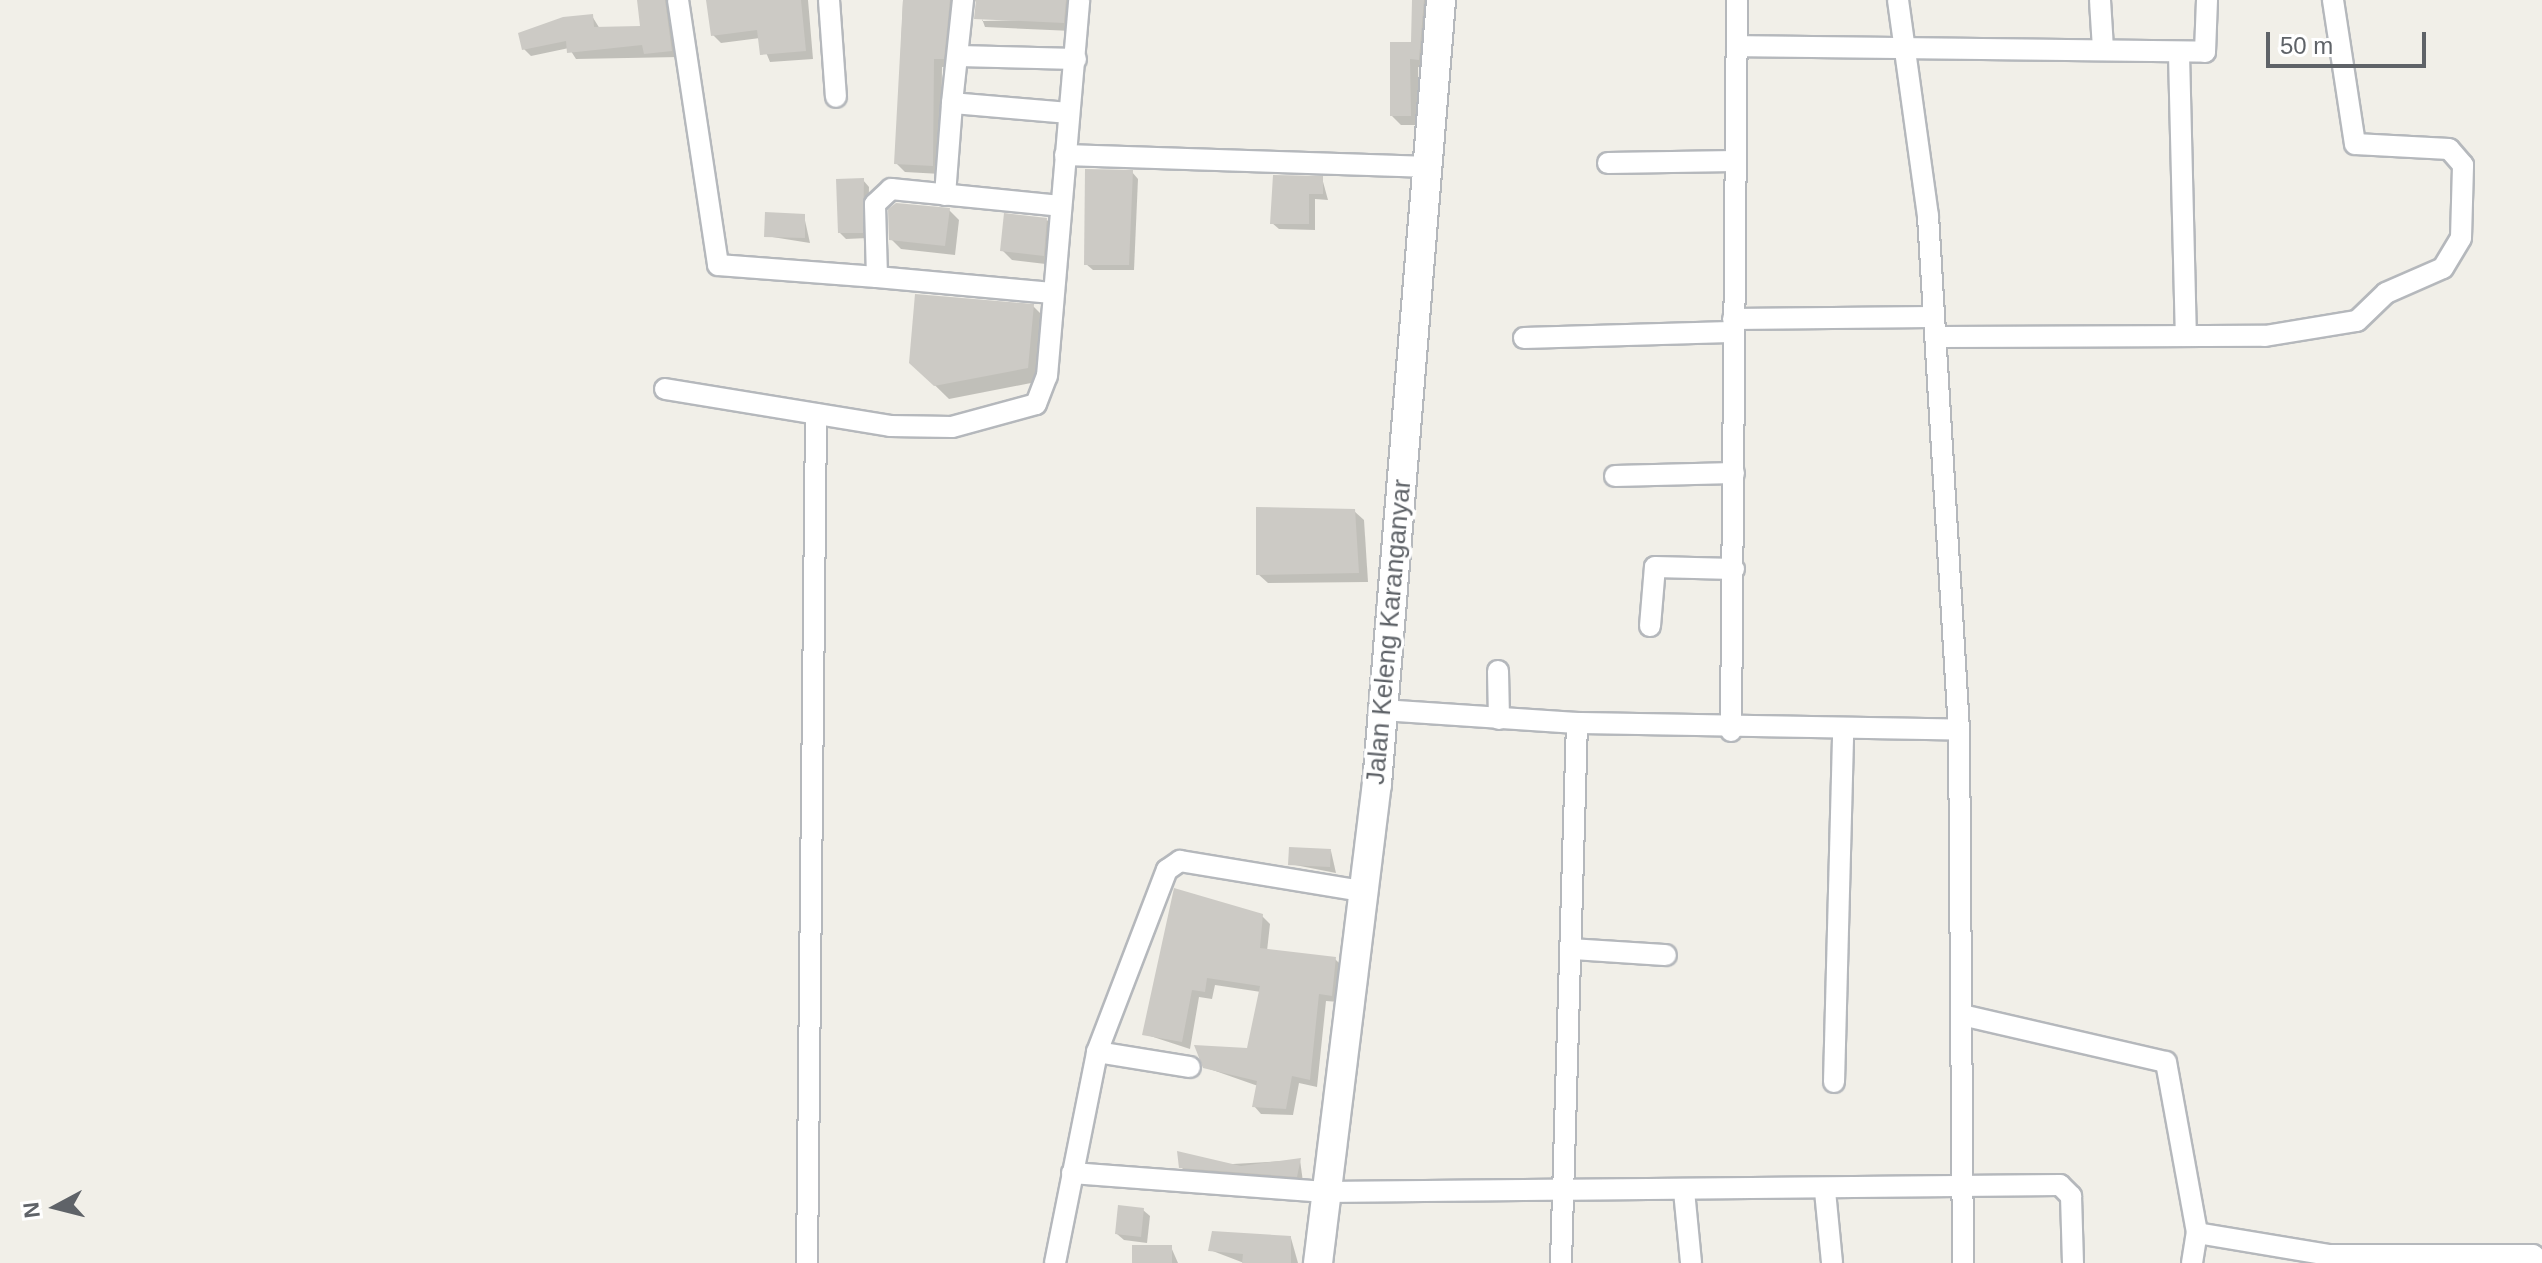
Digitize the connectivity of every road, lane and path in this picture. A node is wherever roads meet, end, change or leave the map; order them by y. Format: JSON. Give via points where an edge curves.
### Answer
{"nodes":[{"id":1,"x":678,"y":0,"type":"edge"},
{"id":2,"x":829,"y":0,"type":"edge"},
{"id":3,"x":963,"y":0,"type":"edge"},
{"id":4,"x":1079,"y":0,"type":"edge"},
{"id":5,"x":1441,"y":0,"type":"edge"},
{"id":6,"x":1737,"y":0,"type":"edge"},
{"id":7,"x":1898,"y":0,"type":"edge"},
{"id":8,"x":2100,"y":0,"type":"edge"},
{"id":9,"x":2207,"y":0,"type":"edge"},
{"id":10,"x":2333,"y":0,"type":"edge"},
{"id":11,"x":1737,"y":46,"type":"junction"},
{"id":12,"x":1906,"y":46,"type":"junction"},
{"id":13,"x":2103,"y":49,"type":"junction"},
{"id":14,"x":2179,"y":54,"type":"junction"},
{"id":15,"x":959,"y":56,"type":"junction"},
{"id":16,"x":1076,"y":59,"type":"junction"},
{"id":17,"x":836,"y":97,"type":"dead end"},
{"id":18,"x":952,"y":103,"type":"junction"},
{"id":19,"x":1068,"y":113,"type":"junction"},
{"id":20,"x":1065,"y":155,"type":"junction"},
{"id":21,"x":1735,"y":161,"type":"junction"},
{"id":22,"x":1608,"y":163,"type":"dead end"},
{"id":23,"x":1430,"y":167,"type":"junction"},
{"id":24,"x":945,"y":195,"type":"junction"},
{"id":25,"x":1060,"y":206,"type":"junction"},
{"id":26,"x":877,"y":277,"type":"junction"},
{"id":27,"x":1052,"y":293,"type":"junction"},
{"id":28,"x":1731,"y":326,"type":"junction"},
{"id":29,"x":1934,"y":327,"type":"junction"},
{"id":30,"x":2186,"y":335,"type":"junction"},
{"id":31,"x":1524,"y":338,"type":"dead end"},
{"id":32,"x":665,"y":389,"type":"dead end"},
{"id":33,"x":816,"y":414,"type":"junction"},
{"id":34,"x":1734,"y":473,"type":"junction"},
{"id":35,"x":1615,"y":476,"type":"dead end"},
{"id":36,"x":1734,"y":569,"type":"junction"},
{"id":37,"x":1650,"y":626,"type":"dead end"},
{"id":38,"x":1498,"y":671,"type":"dead end"},
{"id":39,"x":1382,"y":710,"type":"junction"},
{"id":40,"x":1499,"y":719,"type":"junction"},
{"id":41,"x":1577,"y":723,"type":"junction"},
{"id":42,"x":1843,"y":729,"type":"junction"},
{"id":43,"x":1959,"y":730,"type":"junction"},
{"id":44,"x":1731,"y":731,"type":"junction"},
{"id":45,"x":1362,"y":891,"type":"junction"},
{"id":46,"x":1572,"y":949,"type":"junction"},
{"id":47,"x":1666,"y":955,"type":"dead end"},
{"id":48,"x":1962,"y":1015,"type":"junction"},
{"id":49,"x":1097,"y":1052,"type":"junction"},
{"id":50,"x":1190,"y":1067,"type":"dead end"},
{"id":51,"x":1834,"y":1082,"type":"dead end"},
{"id":52,"x":1072,"y":1173,"type":"junction"},
{"id":53,"x":1961,"y":1190,"type":"junction"},
{"id":54,"x":1684,"y":1191,"type":"junction"},
{"id":55,"x":1825,"y":1191,"type":"junction"},
{"id":56,"x":1325,"y":1192,"type":"junction"},
{"id":57,"x":1562,"y":1193,"type":"junction"},
{"id":58,"x":2197,"y":1233,"type":"junction"},
{"id":59,"x":2327,"y":1259,"type":"edge"},
{"id":60,"x":807,"y":1263,"type":"edge"},
{"id":61,"x":1055,"y":1263,"type":"edge"},
{"id":62,"x":1318,"y":1263,"type":"edge"},
{"id":63,"x":1561,"y":1263,"type":"edge"},
{"id":64,"x":1691,"y":1263,"type":"edge"},
{"id":65,"x":1832,"y":1263,"type":"edge"},
{"id":66,"x":1963,"y":1263,"type":"edge"},
{"id":67,"x":2073,"y":1263,"type":"edge"},
{"id":68,"x":2192,"y":1263,"type":"edge"},
{"id":69,"x":2542,"y":1263,"type":"edge"}],
"edges":[{"from":1,"to":26,"type":"street","via":[[718,265]]},
{"from":2,"to":17,"type":"street"},
{"from":3,"to":15,"type":"street"},
{"from":4,"to":16,"type":"street"},
{"from":5,"to":23,"type":"main road","name":"Jalan Keleng Karanganyar"},
{"from":6,"to":11,"type":"street"},
{"from":7,"to":12,"type":"street"},
{"from":8,"to":13,"type":"street"},
{"from":9,"to":14,"type":"street","via":[[2208,48]]},
{"from":10,"to":30,"type":"street","via":[[2355,144],[2454,151],[2463,165],[2461,238],[2443,268],[2386,293],[2345,325],[2265,336]]},
{"from":11,"to":12,"type":"street"},
{"from":11,"to":21,"type":"street"},
{"from":12,"to":13,"type":"street"},
{"from":12,"to":29,"type":"street","via":[[1928,216]]},
{"from":13,"to":14,"type":"street"},
{"from":14,"to":30,"type":"street"},
{"from":15,"to":16,"type":"street"},
{"from":15,"to":18,"type":"street"},
{"from":16,"to":19,"type":"street"},
{"from":18,"to":19,"type":"street"},
{"from":18,"to":24,"type":"street"},
{"from":19,"to":20,"type":"street"},
{"from":20,"to":23,"type":"street"},
{"from":20,"to":25,"type":"street"},
{"from":21,"to":22,"type":"street"},
{"from":21,"to":28,"type":"street"},
{"from":23,"to":39,"type":"main road","name":"Jalan Keleng Karanganyar"},
{"from":24,"to":25,"type":"street"},
{"from":24,"to":26,"type":"street","via":[[881,191]]},
{"from":25,"to":27,"type":"street"},
{"from":26,"to":27,"type":"street"},
{"from":27,"to":33,"type":"street","via":[[1043,393],[1028,412],[952,427]]},
{"from":28,"to":29,"type":"street"},
{"from":28,"to":31,"type":"street"},
{"from":28,"to":34,"type":"street"},
{"from":29,"to":30,"type":"street"},
{"from":29,"to":43,"type":"street"},
{"from":32,"to":33,"type":"street"},
{"from":33,"to":60,"type":"street"},
{"from":34,"to":35,"type":"street"},
{"from":34,"to":36,"type":"street"},
{"from":36,"to":37,"type":"street","via":[[1655,567]]},
{"from":36,"to":44,"type":"street"},
{"from":38,"to":40,"type":"street"},
{"from":39,"to":40,"type":"street"},
{"from":39,"to":45,"type":"main road","name":"Jalan Keleng Karanganyar"},
{"from":40,"to":41,"type":"street"},
{"from":41,"to":44,"type":"street"},
{"from":41,"to":46,"type":"street"},
{"from":42,"to":43,"type":"street"},
{"from":42,"to":44,"type":"street"},
{"from":42,"to":51,"type":"street"},
{"from":43,"to":48,"type":"street"},
{"from":45,"to":49,"type":"street","via":[[1172,864]]},
{"from":45,"to":56,"type":"main road","name":"Jalan Keleng Karanganyar"},
{"from":46,"to":47,"type":"street"},
{"from":46,"to":57,"type":"street"},
{"from":48,"to":53,"type":"street"},
{"from":48,"to":58,"type":"street","via":[[2166,1062]]},
{"from":49,"to":50,"type":"street"},
{"from":49,"to":52,"type":"street"},
{"from":52,"to":56,"type":"street"},
{"from":52,"to":61,"type":"street"},
{"from":53,"to":55,"type":"street"},
{"from":53,"to":66,"type":"street"},
{"from":53,"to":67,"type":"street","via":[[2068,1188]]},
{"from":54,"to":55,"type":"street"},
{"from":54,"to":57,"type":"street"},
{"from":54,"to":64,"type":"street"},
{"from":55,"to":65,"type":"street"},
{"from":56,"to":57,"type":"street"},
{"from":56,"to":62,"type":"main road","name":"Jalan Keleng Karanganyar"},
{"from":57,"to":63,"type":"street"},
{"from":58,"to":59,"type":"street"},
{"from":58,"to":68,"type":"street"},
{"from":59,"to":69,"type":"street","via":[[2533,1255]]}]}
